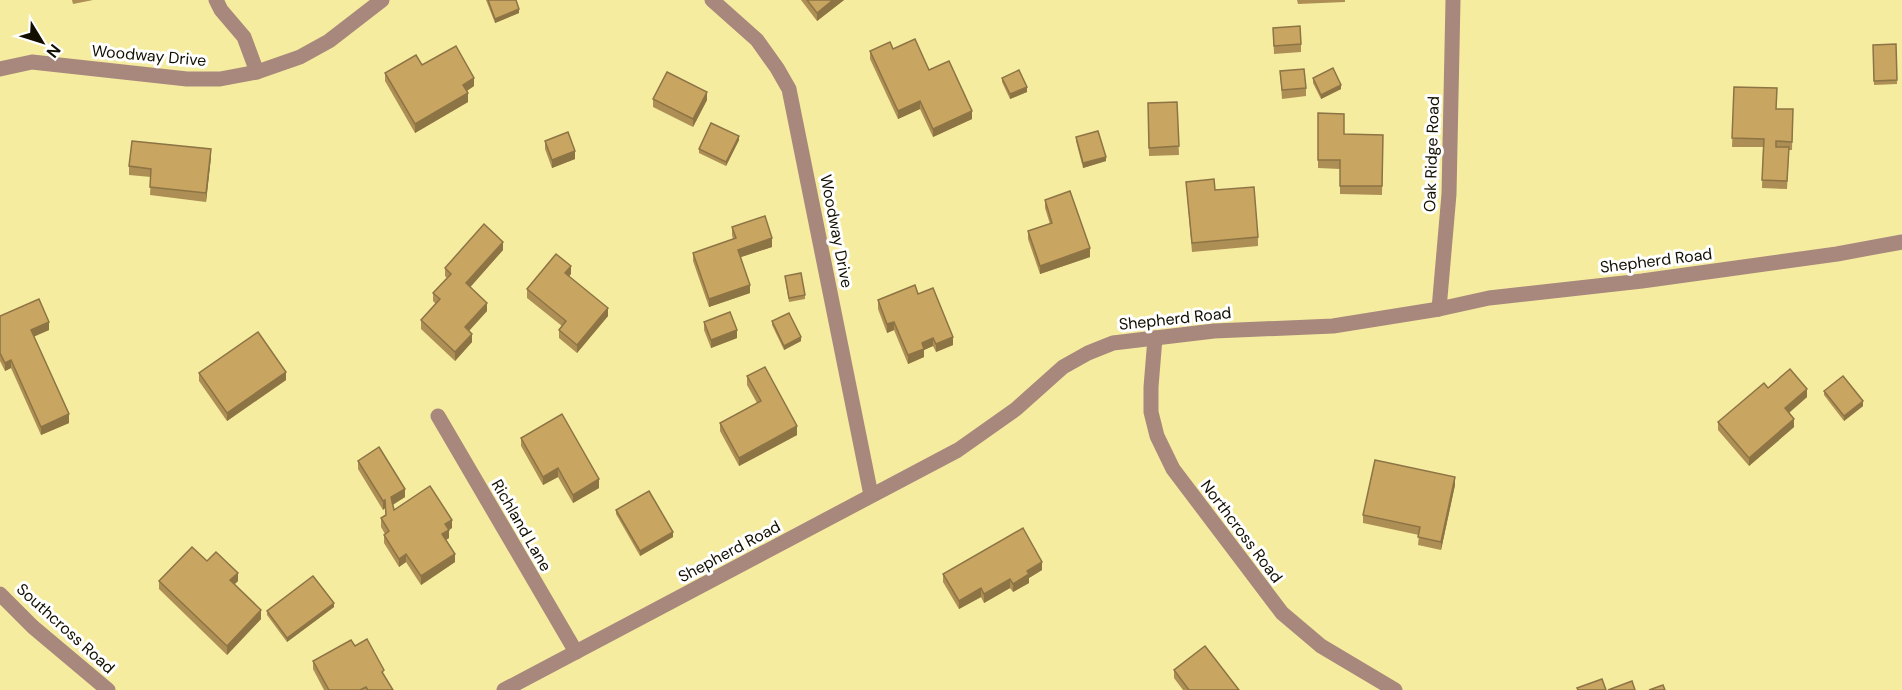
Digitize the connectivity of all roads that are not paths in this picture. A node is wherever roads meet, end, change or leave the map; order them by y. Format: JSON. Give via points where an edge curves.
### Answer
{"nodes":[{"id":1,"x":216,"y":0,"type":"edge"},
{"id":2,"x":382,"y":0,"type":"edge"},
{"id":3,"x":712,"y":0,"type":"edge"},
{"id":4,"x":1453,"y":0,"type":"edge"},
{"id":5,"x":0,"y":69,"type":"edge"},
{"id":6,"x":257,"y":72,"type":"junction"},
{"id":7,"x":1902,"y":242,"type":"edge"},
{"id":8,"x":1439,"y":309,"type":"junction"},
{"id":9,"x":1155,"y":338,"type":"junction"},
{"id":10,"x":438,"y":416,"type":"dead end"},
{"id":11,"x":871,"y":495,"type":"junction"},
{"id":12,"x":0,"y":594,"type":"edge"},
{"id":13,"x":576,"y":652,"type":"junction"},
{"id":14,"x":108,"y":690,"type":"edge"},
{"id":15,"x":504,"y":690,"type":"edge"},
{"id":16,"x":1395,"y":690,"type":"edge"}],
"edges":[{"from":1,"to":6,"type":"street","via":[[244,37]]},
{"from":2,"to":6,"type":"street","name":"Woodway Drive","via":[[330,41],[300,57]]},
{"from":3,"to":11,"type":"street","name":"Woodway Drive","via":[[757,40],[789,89]]},
{"from":4,"to":8,"type":"street","name":"Oak Ridge Road","via":[[1449,194]]},
{"from":5,"to":6,"type":"street","name":"Woodway Drive","via":[[32,62],[187,80]]},
{"from":7,"to":8,"type":"street","name":"Shepherd Road","via":[[1837,254],[1489,298]]},
{"from":8,"to":9,"type":"street","name":"Shepherd Road","via":[[1333,326],[1214,331]]},
{"from":9,"to":11,"type":"street","name":"Shepherd Road","via":[[1113,343],[1088,353],[1063,367],[988,431]]},
{"from":9,"to":16,"type":"street","name":"Northcross Road","via":[[1151,412],[1157,436],[1173,469],[1282,613],[1321,645]]},
{"from":10,"to":13,"type":"street","name":"Richland Lane"},
{"from":11,"to":13,"type":"street","name":"Shepherd Road"},
{"from":12,"to":14,"type":"street","name":"Southcross Road"},
{"from":13,"to":15,"type":"street","name":"Shepherd Road"}]}
